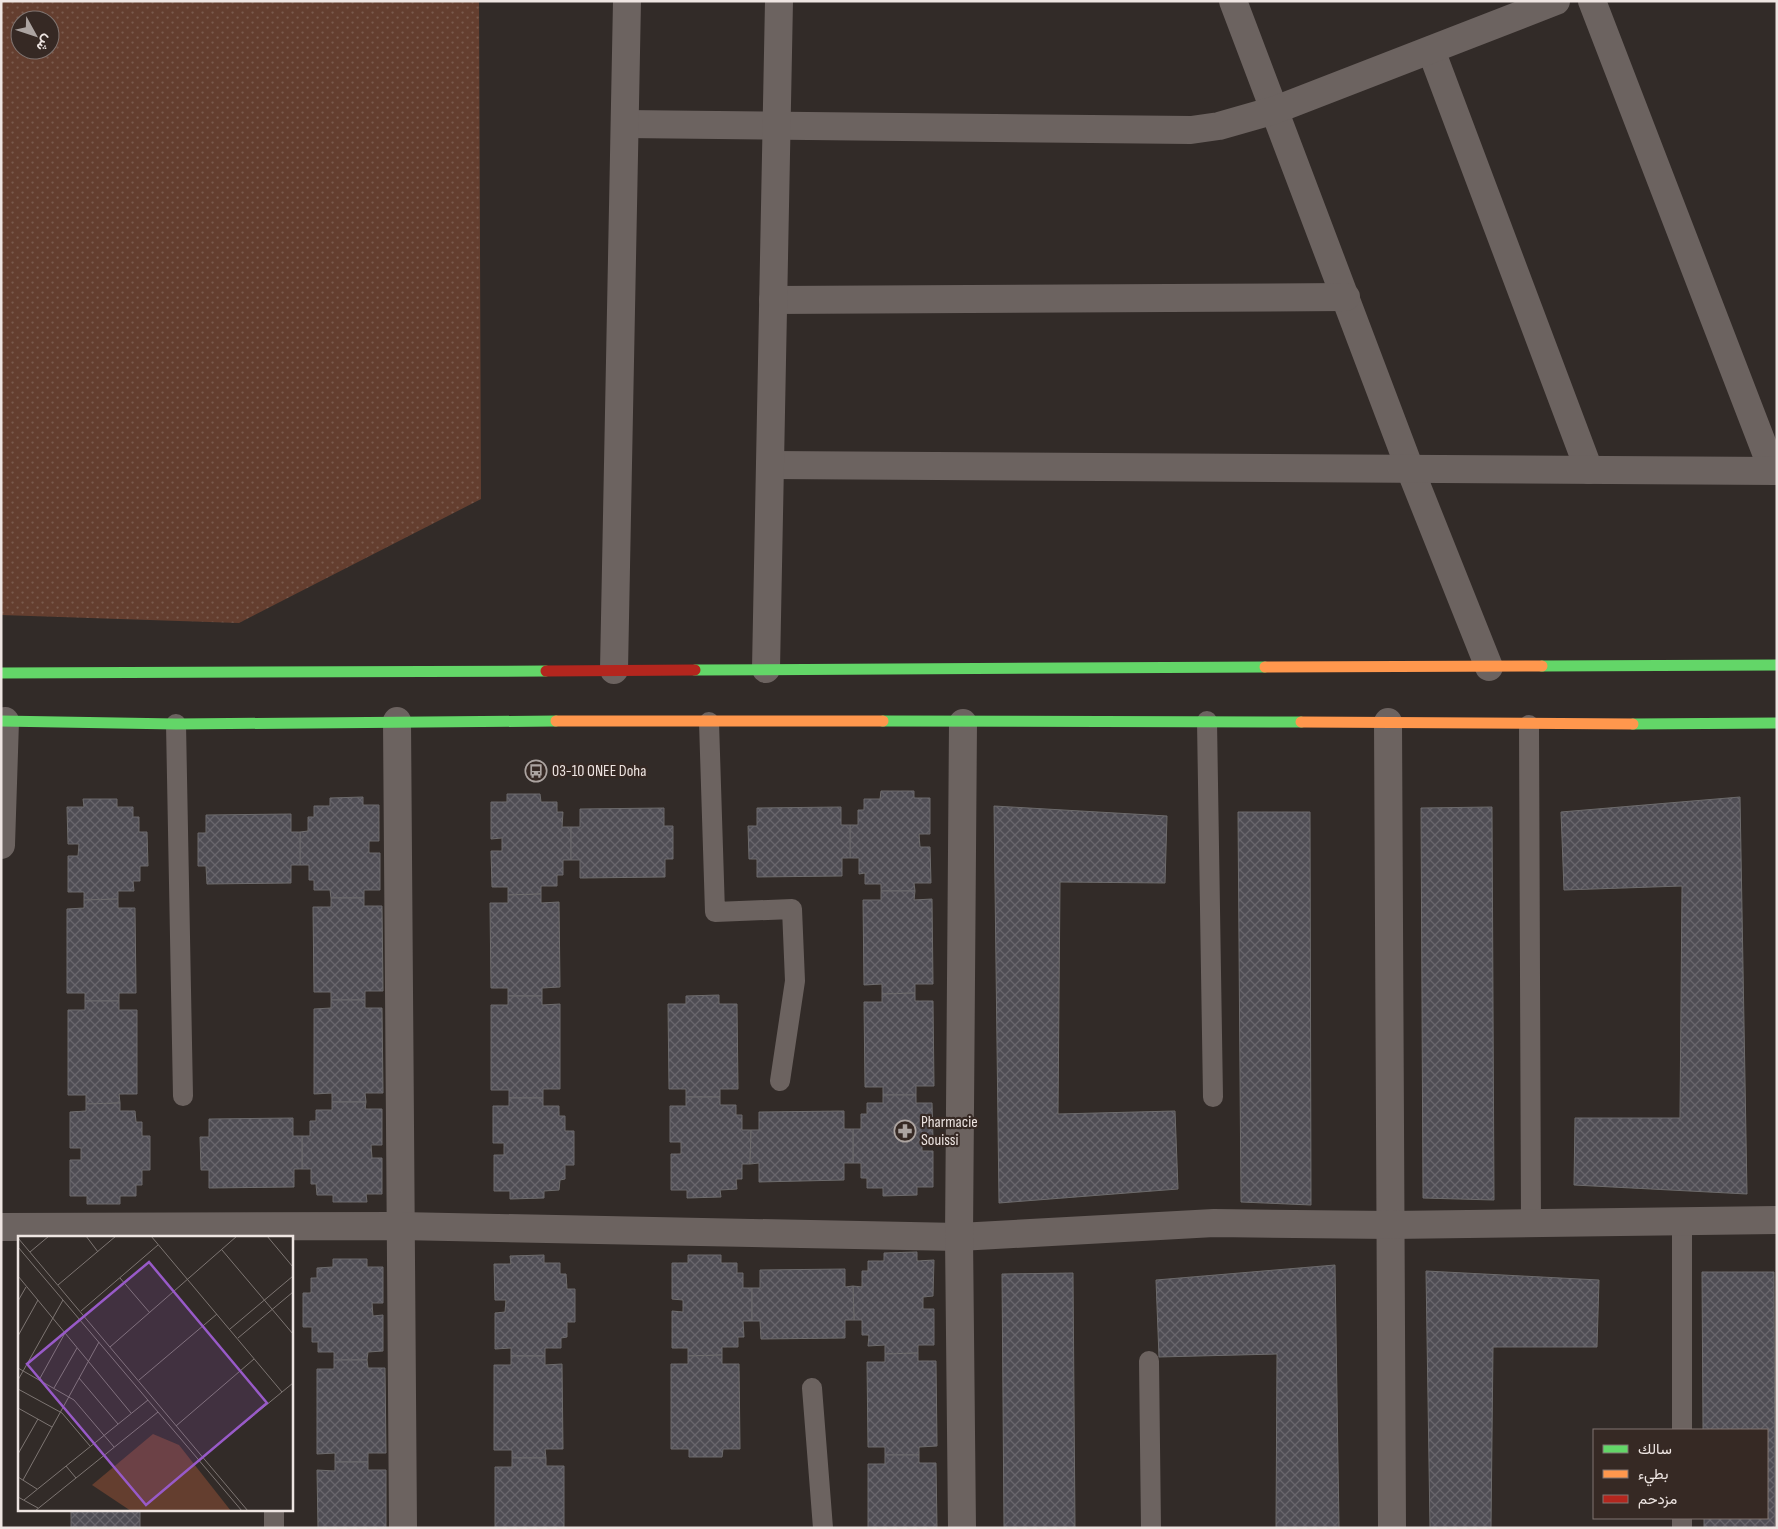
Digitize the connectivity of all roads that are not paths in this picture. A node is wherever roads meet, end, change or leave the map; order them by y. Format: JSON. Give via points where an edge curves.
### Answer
{"nodes":[{"id":1,"x":627,"y":1,"type":"edge"},
{"id":2,"x":779,"y":1,"type":"edge"},
{"id":3,"x":1233,"y":1,"type":"edge"},
{"id":4,"x":1556,"y":1,"type":"edge"},
{"id":5,"x":1592,"y":1,"type":"edge"},
{"id":6,"x":1431,"y":50,"type":"junction"},
{"id":7,"x":1275,"y":110,"type":"junction"},
{"id":8,"x":625,"y":124,"type":"junction"},
{"id":9,"x":776,"y":126,"type":"junction"},
{"id":10,"x":1346,"y":297,"type":"junction"},
{"id":11,"x":773,"y":300,"type":"junction"},
{"id":12,"x":770,"y":465,"type":"junction"},
{"id":13,"x":1410,"y":469,"type":"junction"},
{"id":14,"x":1589,"y":470,"type":"junction"},
{"id":15,"x":1775,"y":471,"type":"edge"},
{"id":16,"x":1777,"y":665,"type":"edge"},
{"id":17,"x":1488,"y":667,"type":"junction"},
{"id":18,"x":766,"y":669,"type":"junction"},
{"id":19,"x":614,"y":670,"type":"junction"},
{"id":20,"x":1,"y":673,"type":"edge"},
{"id":21,"x":3,"y":721,"type":"edge"},
{"id":22,"x":396,"y":721,"type":"junction"},
{"id":23,"x":1207,"y":721,"type":"junction"},
{"id":24,"x":709,"y":722,"type":"junction"},
{"id":25,"x":1388,"y":722,"type":"junction"},
{"id":26,"x":963,"y":723,"type":"junction"},
{"id":27,"x":1777,"y":723,"type":"edge"},
{"id":28,"x":176,"y":724,"type":"junction"},
{"id":29,"x":1528,"y":725,"type":"junction"},
{"id":30,"x":1,"y":845,"type":"edge"},
{"id":31,"x":780,"y":1081,"type":"dead end"},
{"id":32,"x":183,"y":1096,"type":"dead end"},
{"id":33,"x":1213,"y":1097,"type":"dead end"},
{"id":34,"x":1682,"y":1220,"type":"junction"},
{"id":35,"x":1777,"y":1220,"type":"edge"},
{"id":36,"x":1531,"y":1222,"type":"junction"},
{"id":37,"x":1391,"y":1225,"type":"junction"},
{"id":38,"x":400,"y":1226,"type":"junction"},
{"id":39,"x":1,"y":1227,"type":"edge"},
{"id":40,"x":959,"y":1237,"type":"junction"},
{"id":41,"x":1149,"y":1361,"type":"dead end"},
{"id":42,"x":812,"y":1388,"type":"dead end"},
{"id":43,"x":1682,"y":1429,"type":"edge"},
{"id":44,"x":274,"y":1512,"type":"edge"},
{"id":45,"x":274,"y":1528,"type":"edge"},
{"id":46,"x":403,"y":1528,"type":"edge"},
{"id":47,"x":823,"y":1528,"type":"edge"},
{"id":48,"x":962,"y":1528,"type":"edge"},
{"id":49,"x":1151,"y":1528,"type":"edge"},
{"id":50,"x":1392,"y":1528,"type":"edge"}],
"edges":[{"from":1,"to":8,"type":"street"},
{"from":2,"to":9,"type":"street"},
{"from":3,"to":7,"type":"street"},
{"from":4,"to":6,"type":"street"},
{"from":5,"to":15,"type":"street"},
{"from":6,"to":7,"type":"street"},
{"from":6,"to":14,"type":"street"},
{"from":7,"to":9,"type":"street","via":[[1219,126],[1191,130]]},
{"from":7,"to":10,"type":"street"},
{"from":8,"to":9,"type":"street"},
{"from":8,"to":19,"type":"street"},
{"from":9,"to":11,"type":"street"},
{"from":10,"to":11,"type":"street"},
{"from":10,"to":13,"type":"street"},
{"from":11,"to":12,"type":"street"},
{"from":12,"to":13,"type":"street"},
{"from":12,"to":18,"type":"street"},
{"from":13,"to":14,"type":"street"},
{"from":13,"to":17,"type":"street"},
{"from":14,"to":15,"type":"street"},
{"from":16,"to":17,"type":"street"},
{"from":17,"to":18,"type":"street"},
{"from":18,"to":19,"type":"street"},
{"from":19,"to":20,"type":"street"},
{"from":21,"to":28,"type":"street"},
{"from":21,"to":30,"type":"street"},
{"from":22,"to":24,"type":"street"},
{"from":22,"to":28,"type":"street"},
{"from":22,"to":38,"type":"street"},
{"from":23,"to":25,"type":"street"},
{"from":23,"to":26,"type":"street"},
{"from":23,"to":33,"type":"lane"},
{"from":24,"to":26,"type":"street"},
{"from":24,"to":31,"type":"lane","via":[[715,912],[792,909],[795,981]]},
{"from":25,"to":29,"type":"street"},
{"from":25,"to":37,"type":"street"},
{"from":26,"to":40,"type":"street"},
{"from":27,"to":29,"type":"street"},
{"from":28,"to":32,"type":"lane"},
{"from":29,"to":36,"type":"lane"},
{"from":34,"to":35,"type":"street"},
{"from":34,"to":36,"type":"street"},
{"from":34,"to":43,"type":"lane"},
{"from":36,"to":37,"type":"street"},
{"from":37,"to":40,"type":"street","via":[[1214,1223]]},
{"from":37,"to":50,"type":"street"},
{"from":38,"to":39,"type":"street"},
{"from":38,"to":40,"type":"street"},
{"from":38,"to":46,"type":"street"},
{"from":40,"to":48,"type":"street"},
{"from":41,"to":49,"type":"lane"},
{"from":42,"to":47,"type":"lane"},
{"from":44,"to":45,"type":"lane"}]}
